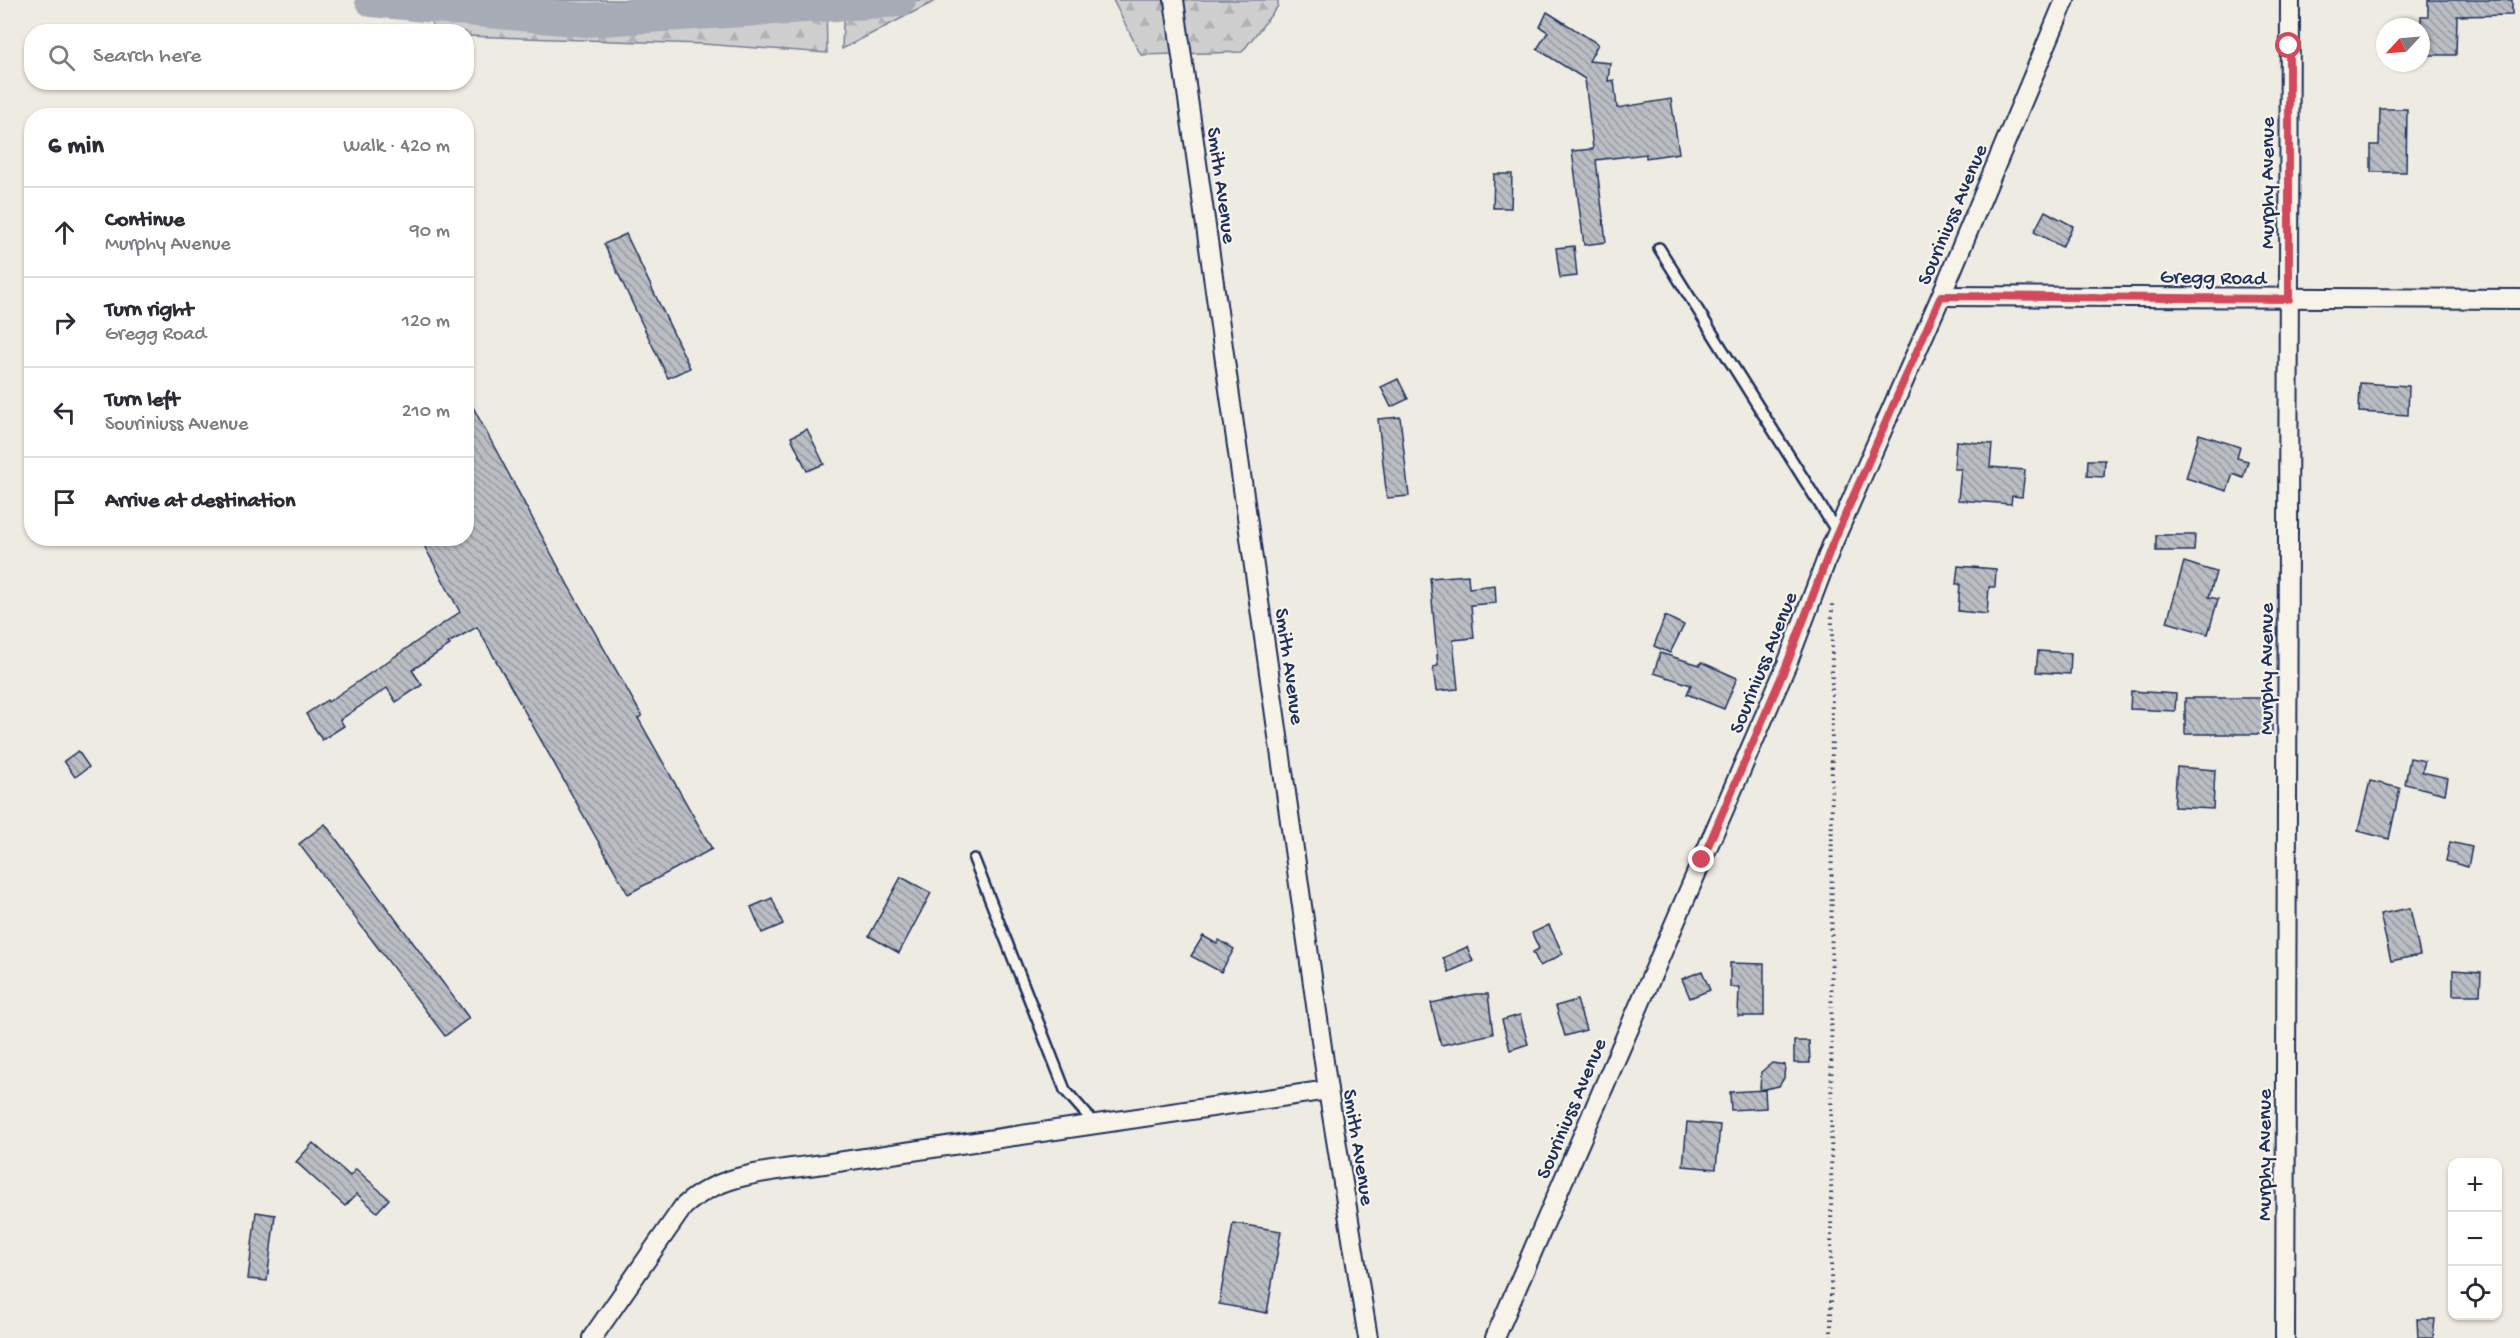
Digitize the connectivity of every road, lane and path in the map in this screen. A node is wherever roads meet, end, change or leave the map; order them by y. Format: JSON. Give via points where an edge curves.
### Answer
{"nodes":[{"id":1,"x":1174,"y":0,"type":"edge"},
{"id":2,"x":2065,"y":0,"type":"edge"},
{"id":3,"x":2289,"y":0,"type":"edge"},
{"id":4,"x":1659,"y":248,"type":"dead end"},
{"id":5,"x":1941,"y":296,"type":"junction"},
{"id":6,"x":2289,"y":299,"type":"junction"},
{"id":7,"x":2520,"y":299,"type":"edge"},
{"id":8,"x":1837,"y":532,"type":"junction"},
{"id":9,"x":1832,"y":592,"type":"dead end"},
{"id":10,"x":974,"y":859,"type":"dead end"},
{"id":11,"x":1328,"y":1090,"type":"junction"},
{"id":12,"x":1095,"y":1124,"type":"junction"},
{"id":13,"x":592,"y":1338,"type":"edge"},
{"id":14,"x":1368,"y":1338,"type":"edge"},
{"id":15,"x":1495,"y":1338,"type":"edge"},
{"id":16,"x":1831,"y":1338,"type":"edge"},
{"id":17,"x":2285,"y":1338,"type":"edge"}],
"edges":[{"from":1,"to":11,"type":"street","name":"Smith Avenue"},
{"from":2,"to":5,"type":"street","name":"Souriniuss Avenue"},
{"from":3,"to":6,"type":"street","name":"Murphy Avenue"},
{"from":4,"to":8,"type":"lane"},
{"from":5,"to":6,"type":"street","name":"Gregg Road"},
{"from":5,"to":8,"type":"street","name":"Souriniuss Avenue"},
{"from":6,"to":7,"type":"street","name":"Gregg Road"},
{"from":6,"to":17,"type":"street","name":"Murphy Avenue"},
{"from":8,"to":15,"type":"street","name":"Souriniuss Avenue","via":[[1787,664]]},
{"from":9,"to":16,"type":"path"},
{"from":10,"to":12,"type":"lane","via":[[1065,1090]]},
{"from":11,"to":12,"type":"street"},
{"from":11,"to":14,"type":"street","name":"Smith Avenue"},
{"from":12,"to":13,"type":"street","via":[[718,1183],[683,1207]]}]}
